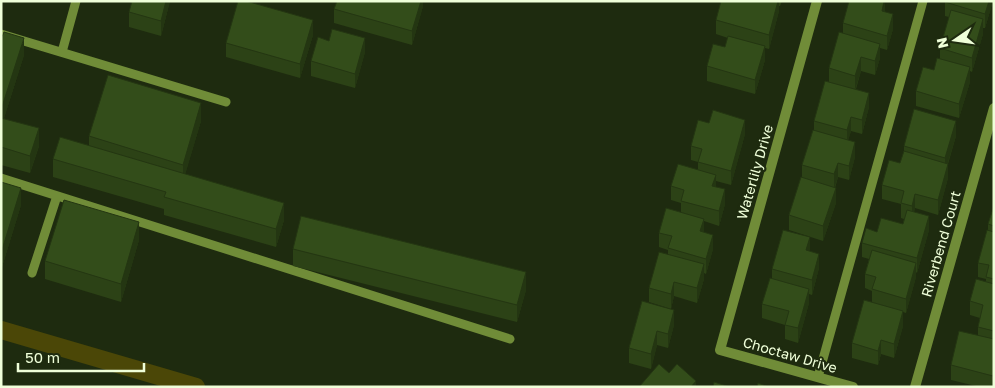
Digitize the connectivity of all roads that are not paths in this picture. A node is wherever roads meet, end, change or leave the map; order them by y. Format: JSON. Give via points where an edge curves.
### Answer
{"nodes":[{"id":1,"x":76,"y":1,"type":"edge"},
{"id":2,"x":817,"y":1,"type":"edge"},
{"id":3,"x":923,"y":1,"type":"edge"},
{"id":4,"x":1,"y":34,"type":"edge"},
{"id":5,"x":62,"y":52,"type":"junction"},
{"id":6,"x":226,"y":102,"type":"dead end"},
{"id":7,"x":994,"y":108,"type":"edge"},
{"id":8,"x":1,"y":178,"type":"edge"},
{"id":9,"x":57,"y":196,"type":"junction"},
{"id":10,"x":32,"y":273,"type":"dead end"},
{"id":11,"x":510,"y":339,"type":"dead end"},
{"id":12,"x":720,"y":350,"type":"joint"},
{"id":13,"x":818,"y":377,"type":"junction"},
{"id":14,"x":853,"y":387,"type":"edge"},
{"id":15,"x":915,"y":387,"type":"edge"}],
"edges":[{"from":1,"to":5,"type":"lane"},
{"from":2,"to":12,"type":"street","name":"Waterlily Drive"},
{"from":3,"to":13,"type":"lane"},
{"from":4,"to":5,"type":"lane"},
{"from":5,"to":6,"type":"lane"},
{"from":7,"to":15,"type":"street","name":"Riverbend Court"},
{"from":8,"to":9,"type":"lane"},
{"from":9,"to":10,"type":"lane"},
{"from":9,"to":11,"type":"lane"},
{"from":12,"to":13,"type":"street","name":"Choctaw Drive"},
{"from":13,"to":14,"type":"street","name":"Choctaw Drive"}]}
